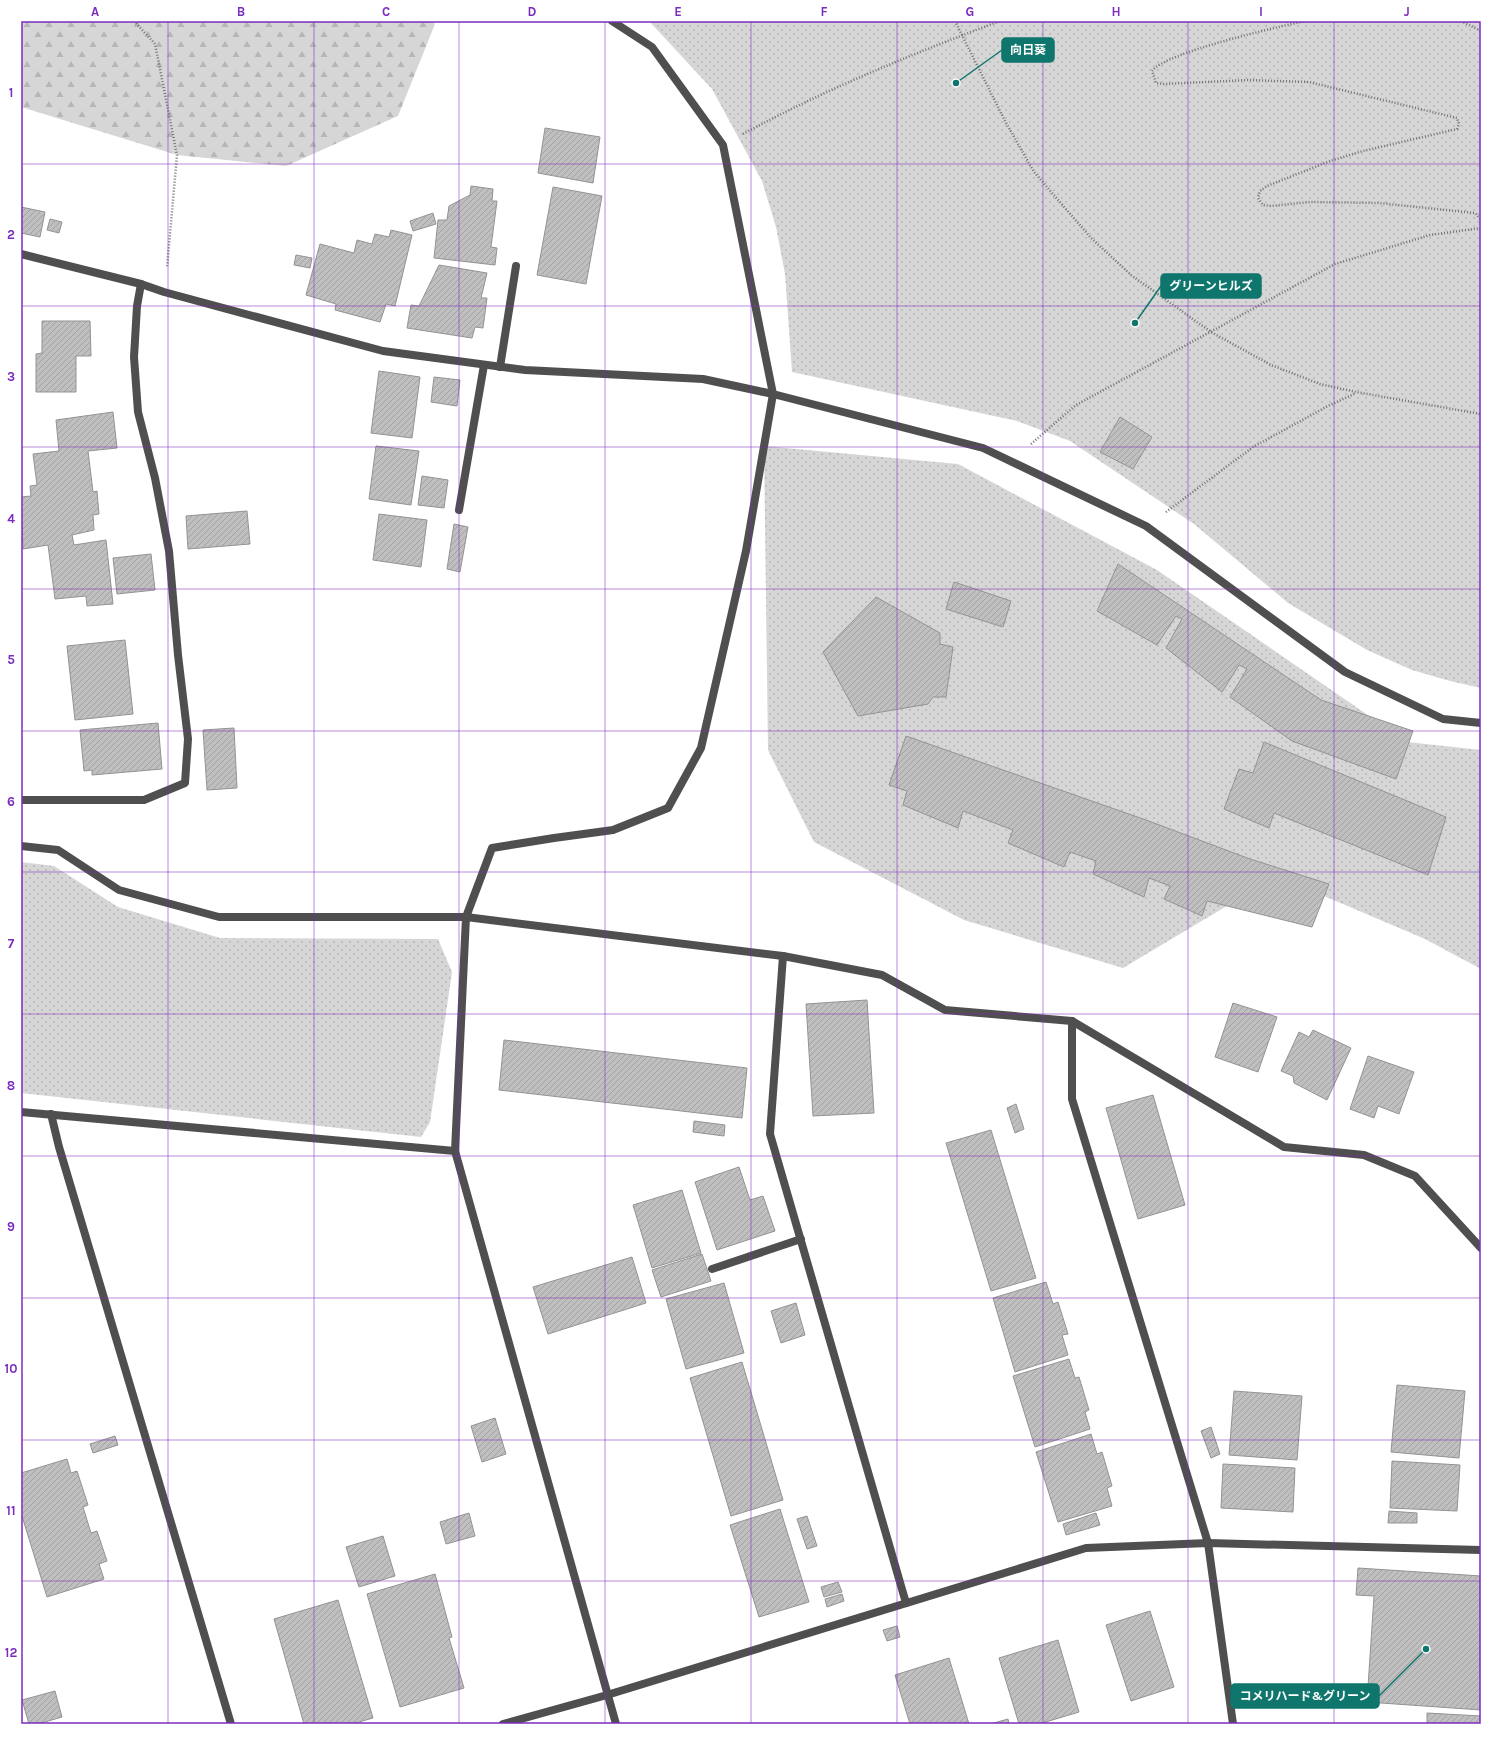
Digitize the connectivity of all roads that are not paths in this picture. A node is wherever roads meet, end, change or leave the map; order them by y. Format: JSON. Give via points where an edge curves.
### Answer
{"nodes":[{"id":1,"x":612,"y":21,"type":"edge"},
{"id":2,"x":21,"y":254,"type":"edge"},
{"id":3,"x":516,"y":266,"type":"dead end"},
{"id":4,"x":141,"y":284,"type":"junction"},
{"id":5,"x":484,"y":365,"type":"junction"},
{"id":6,"x":500,"y":367,"type":"junction"},
{"id":7,"x":773,"y":394,"type":"junction"},
{"id":8,"x":459,"y":510,"type":"dead end"},
{"id":9,"x":1481,"y":723,"type":"edge"},
{"id":10,"x":21,"y":800,"type":"edge"},
{"id":11,"x":21,"y":846,"type":"edge"},
{"id":12,"x":466,"y":917,"type":"junction"},
{"id":13,"x":783,"y":956,"type":"junction"},
{"id":14,"x":1072,"y":1021,"type":"junction"},
{"id":15,"x":21,"y":1112,"type":"edge"},
{"id":16,"x":52,"y":1114,"type":"junction"},
{"id":17,"x":455,"y":1151,"type":"junction"},
{"id":18,"x":801,"y":1239,"type":"junction"},
{"id":19,"x":1481,"y":1248,"type":"edge"},
{"id":20,"x":712,"y":1270,"type":"dead end"},
{"id":21,"x":1208,"y":1543,"type":"junction"},
{"id":22,"x":1481,"y":1550,"type":"edge"},
{"id":23,"x":906,"y":1602,"type":"junction"},
{"id":24,"x":607,"y":1695,"type":"junction"},
{"id":25,"x":231,"y":1724,"type":"edge"},
{"id":26,"x":503,"y":1724,"type":"edge"},
{"id":27,"x":616,"y":1724,"type":"edge"},
{"id":28,"x":1233,"y":1724,"type":"edge"}],
"edges":[{"from":1,"to":7,"type":"street","via":[[652,47],[723,145]]},
{"from":2,"to":4,"type":"street"},
{"from":3,"to":6,"type":"street"},
{"from":4,"to":5,"type":"street","via":[[383,351]]},
{"from":4,"to":10,"type":"street","via":[[134,357],[138,412],[155,478],[169,551],[188,739],[185,783],[144,800]]},
{"from":5,"to":6,"type":"street"},
{"from":5,"to":8,"type":"street"},
{"from":6,"to":7,"type":"street","via":[[703,379]]},
{"from":7,"to":9,"type":"street","via":[[983,448],[1146,526],[1345,672],[1444,719]]},
{"from":7,"to":12,"type":"street","via":[[746,551],[701,748],[668,808],[613,830],[492,848]]},
{"from":11,"to":12,"type":"street","via":[[58,850],[119,890],[219,917]]},
{"from":12,"to":13,"type":"street"},
{"from":12,"to":17,"type":"street"},
{"from":13,"to":14,"type":"street","via":[[882,975],[945,1010]]},
{"from":13,"to":18,"type":"street","via":[[770,1134]]},
{"from":14,"to":19,"type":"street","via":[[1284,1147],[1364,1155],[1415,1176]]},
{"from":14,"to":21,"type":"street","via":[[1072,1099]]},
{"from":15,"to":16,"type":"street"},
{"from":16,"to":17,"type":"street"},
{"from":16,"to":25,"type":"street","via":[[61,1155]]},
{"from":17,"to":24,"type":"street"},
{"from":18,"to":20,"type":"street"},
{"from":18,"to":23,"type":"street"},
{"from":21,"to":22,"type":"street"},
{"from":21,"to":23,"type":"street","via":[[1086,1548]]},
{"from":21,"to":28,"type":"street"},
{"from":23,"to":24,"type":"street"},
{"from":24,"to":26,"type":"street"},
{"from":24,"to":27,"type":"street"}]}
